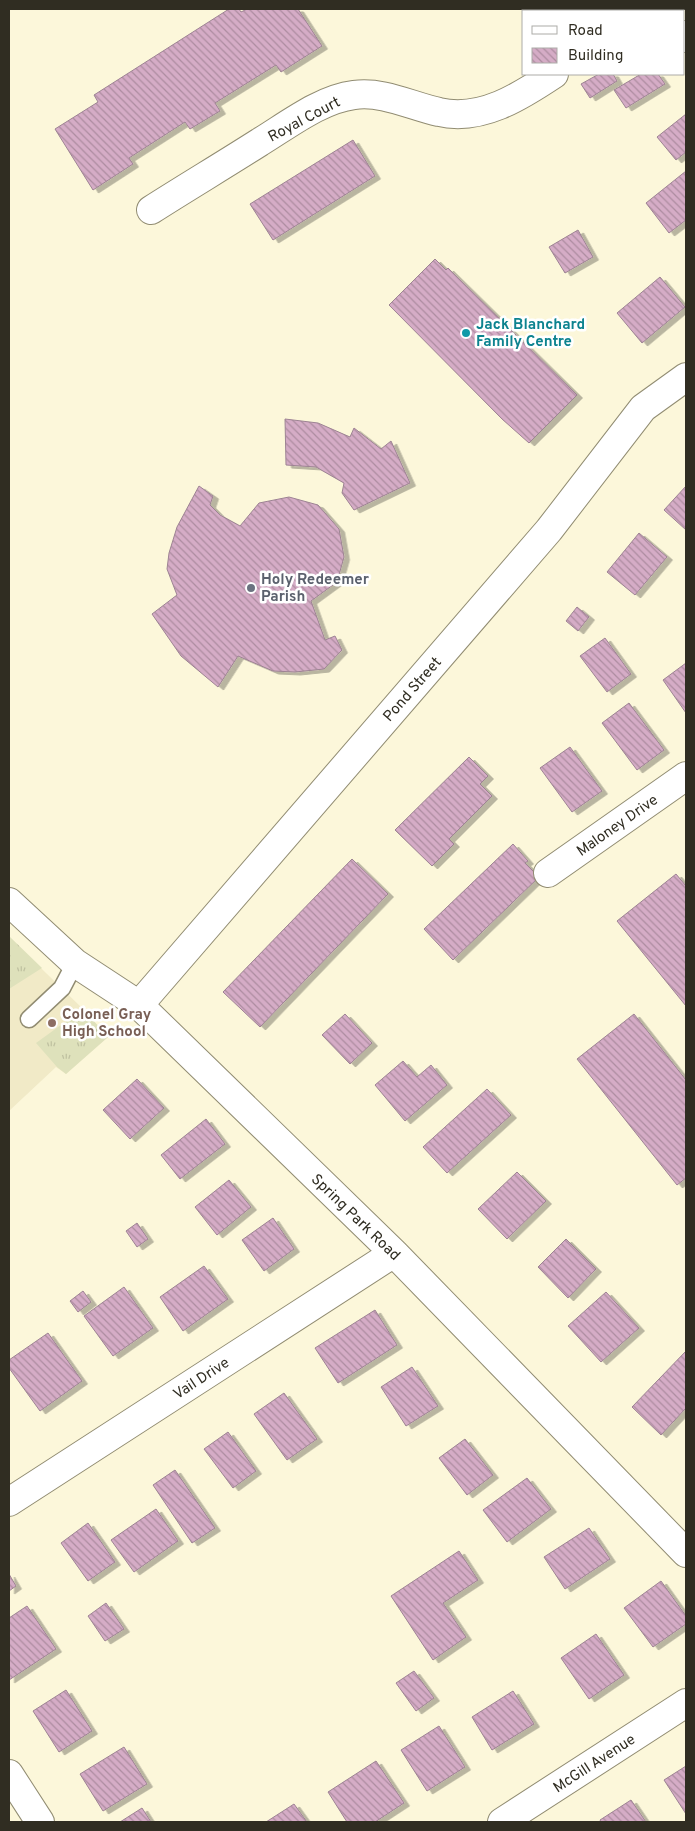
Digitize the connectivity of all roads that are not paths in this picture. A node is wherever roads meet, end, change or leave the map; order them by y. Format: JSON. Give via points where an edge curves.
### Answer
{"nodes":[{"id":1,"x":553,"y":75,"type":"edge"},
{"id":2,"x":151,"y":210,"type":"dead end"},
{"id":3,"x":686,"y":377,"type":"edge"},
{"id":4,"x":686,"y":776,"type":"edge"},
{"id":5,"x":548,"y":873,"type":"dead end"},
{"id":6,"x":9,"y":902,"type":"edge"},
{"id":7,"x":75,"y":963,"type":"junction"},
{"id":8,"x":139,"y":1005,"type":"junction"},
{"id":9,"x":29,"y":1019,"type":"dead end"},
{"id":10,"x":394,"y":1253,"type":"junction"},
{"id":11,"x":9,"y":1502,"type":"edge"},
{"id":12,"x":681,"y":1538,"type":"edge"},
{"id":13,"x":686,"y":1703,"type":"edge"},
{"id":14,"x":9,"y":1774,"type":"edge"},
{"id":15,"x":40,"y":1822,"type":"edge"},
{"id":16,"x":502,"y":1822,"type":"edge"}],
"edges":[{"from":1,"to":2,"type":"street","name":"Royal Court","via":[[531,90],[490,109],[466,113],[441,112],[374,95],[354,95],[336,100],[282,129]]},
{"from":3,"to":8,"type":"street","name":"Pond Street","via":[[643,408],[549,530]]},
{"from":4,"to":5,"type":"street","name":"Maloney Drive"},
{"from":6,"to":7,"type":"street","name":"Spring Park Road"},
{"from":7,"to":8,"type":"street","name":"Spring Park Road"},
{"from":7,"to":9,"type":"lane","via":[[62,988]]},
{"from":8,"to":10,"type":"street","name":"Spring Park Road"},
{"from":10,"to":11,"type":"street","name":"Vail Drive"},
{"from":10,"to":12,"type":"street","name":"Spring Park Road"},
{"from":13,"to":16,"type":"street","name":"McGill Avenue"},
{"from":14,"to":15,"type":"street"}]}
